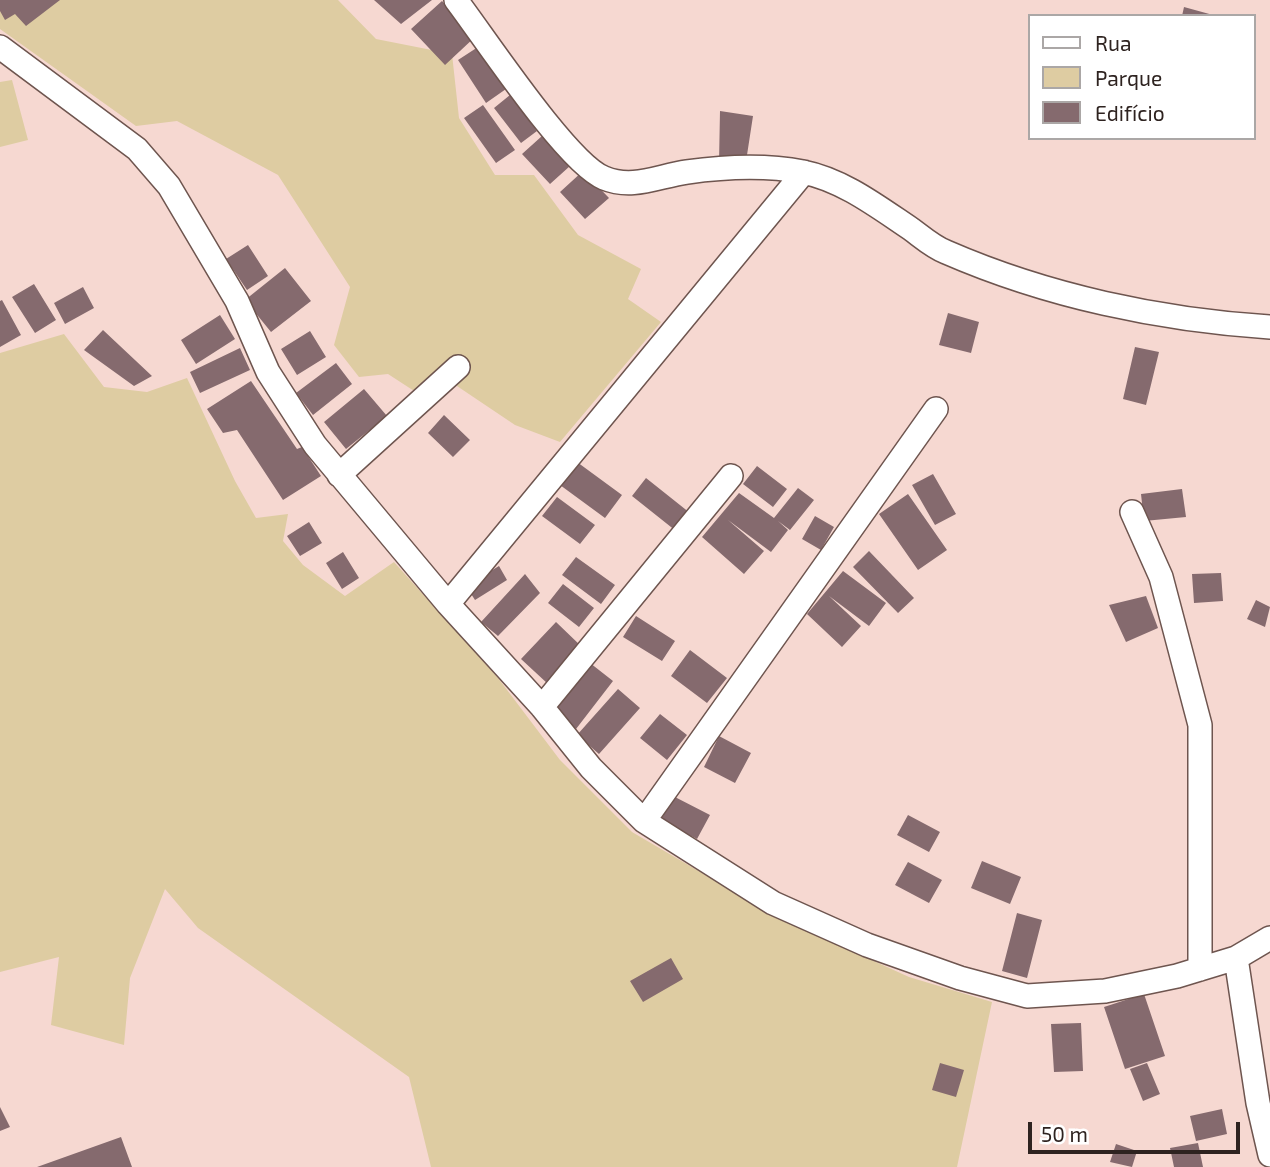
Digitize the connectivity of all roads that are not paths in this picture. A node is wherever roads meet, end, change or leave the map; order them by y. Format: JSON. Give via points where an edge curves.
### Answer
{"nodes":[{"id":1,"x":456,"y":0,"type":"edge"},
{"id":2,"x":0,"y":47,"type":"edge"},
{"id":3,"x":804,"y":172,"type":"junction"},
{"id":4,"x":1270,"y":327,"type":"edge"},
{"id":5,"x":457,"y":367,"type":"dead end"},
{"id":6,"x":936,"y":409,"type":"dead end"},
{"id":7,"x":339,"y":475,"type":"junction"},
{"id":8,"x":731,"y":476,"type":"dead end"},
{"id":9,"x":1132,"y":512,"type":"dead end"},
{"id":10,"x":448,"y":604,"type":"junction"},
{"id":11,"x":542,"y":707,"type":"junction"},
{"id":12,"x":644,"y":821,"type":"junction"},
{"id":13,"x":1270,"y":938,"type":"edge"},
{"id":14,"x":1236,"y":958,"type":"junction"},
{"id":15,"x":1200,"y":969,"type":"junction"},
{"id":16,"x":1270,"y":1155,"type":"edge"}],
"edges":[{"from":1,"to":3,"type":"street","via":[[576,158],[603,178],[630,185],[687,172]]},
{"from":2,"to":7,"type":"street","via":[[137,149],[170,186],[237,301],[268,372]]},
{"from":3,"to":4,"type":"street","via":[[850,190],[943,251],[1027,281],[1115,306]]},
{"from":3,"to":10,"type":"street"},
{"from":5,"to":7,"type":"street"},
{"from":6,"to":12,"type":"street"},
{"from":7,"to":10,"type":"street"},
{"from":8,"to":11,"type":"street"},
{"from":9,"to":15,"type":"street","via":[[1161,577],[1200,725]]},
{"from":10,"to":11,"type":"street"},
{"from":11,"to":12,"type":"street","via":[[591,768]]},
{"from":12,"to":15,"type":"street","via":[[773,902],[867,945],[1027,996],[1105,991]]},
{"from":13,"to":14,"type":"street"},
{"from":14,"to":15,"type":"street"},
{"from":14,"to":16,"type":"street"}]}
